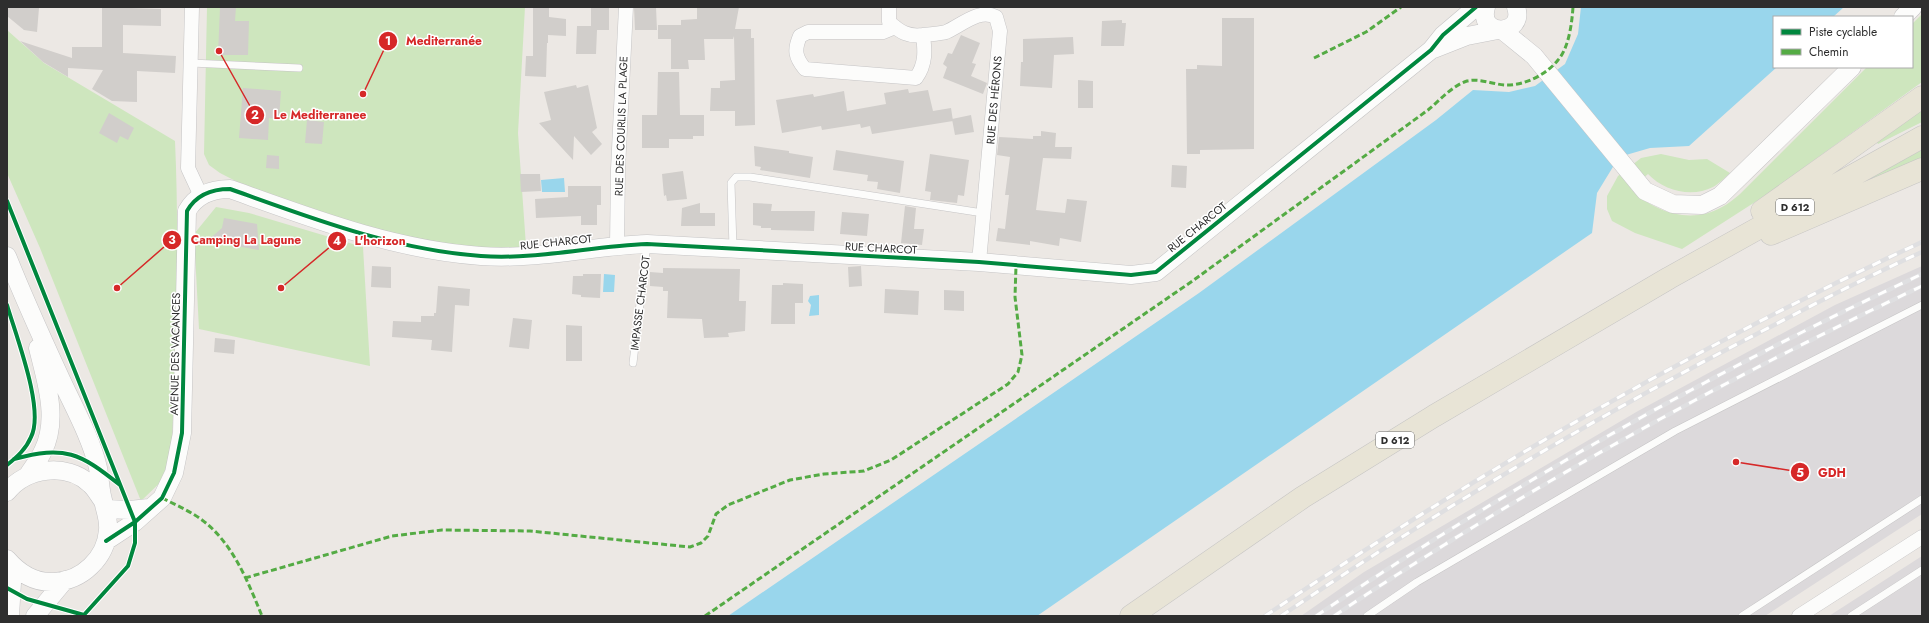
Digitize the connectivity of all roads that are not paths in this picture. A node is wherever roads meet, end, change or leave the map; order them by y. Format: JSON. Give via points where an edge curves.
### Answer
{"nodes":[{"id":1,"x":192,"y":7,"type":"edge"},
{"id":2,"x":626,"y":7,"type":"edge"},
{"id":3,"x":889,"y":7,"type":"edge"},
{"id":4,"x":1476,"y":7,"type":"edge"},
{"id":5,"x":1486,"y":7,"type":"edge"},
{"id":6,"x":1913,"y":7,"type":"edge"},
{"id":7,"x":1517,"y":10,"type":"edge"},
{"id":8,"x":1903,"y":16,"type":"edge"},
{"id":9,"x":895,"y":27,"type":"junction"},
{"id":10,"x":1500,"y":30,"type":"junction"},
{"id":11,"x":923,"y":35,"type":"junction"},
{"id":12,"x":1431,"y":50,"type":"junction"},
{"id":13,"x":1538,"y":61,"type":"junction"},
{"id":14,"x":191,"y":63,"type":"junction"},
{"id":15,"x":299,"y":68,"type":"dead end"},
{"id":16,"x":1851,"y":68,"type":"edge"},
{"id":17,"x":1922,"y":97,"type":"edge"},
{"id":18,"x":1922,"y":137,"type":"edge"},
{"id":19,"x":1922,"y":169,"type":"edge"},
{"id":20,"x":201,"y":196,"type":"junction"},
{"id":21,"x":983,"y":213,"type":"junction"},
{"id":22,"x":647,"y":244,"type":"junction"},
{"id":23,"x":617,"y":245,"type":"junction"},
{"id":24,"x":733,"y":248,"type":"junction"},
{"id":25,"x":7,"y":256,"type":"edge"},
{"id":26,"x":979,"y":262,"type":"junction"},
{"id":27,"x":1669,"y":278,"type":"junction"},
{"id":28,"x":1922,"y":305,"type":"edge"},
{"id":29,"x":31,"y":315,"type":"junction"},
{"id":30,"x":633,"y":363,"type":"dead end"},
{"id":31,"x":28,"y":475,"type":"junction"},
{"id":32,"x":7,"y":492,"type":"edge"},
{"id":33,"x":1922,"y":500,"type":"edge"},
{"id":34,"x":104,"y":505,"type":"junction"},
{"id":35,"x":149,"y":508,"type":"junction"},
{"id":36,"x":1922,"y":537,"type":"edge"},
{"id":37,"x":106,"y":541,"type":"junction"},
{"id":38,"x":10,"y":562,"type":"edge"},
{"id":39,"x":1922,"y":570,"type":"edge"},
{"id":40,"x":65,"y":580,"type":"junction"},
{"id":41,"x":10,"y":616,"type":"edge"},
{"id":42,"x":35,"y":616,"type":"edge"},
{"id":43,"x":1131,"y":616,"type":"edge"},
{"id":44,"x":1367,"y":616,"type":"edge"},
{"id":45,"x":1742,"y":616,"type":"edge"},
{"id":46,"x":1799,"y":616,"type":"edge"},
{"id":47,"x":1851,"y":616,"type":"edge"}],
"edges":[{"from":1,"to":14,"type":"street"},
{"from":2,"to":23,"type":"street","name":"RUE DES COURLIS LA PLAGE"},
{"from":3,"to":9,"type":"street","via":[[889,22]]},
{"from":4,"to":12,"type":"street","name":"RUE CHARCOT","via":[[1443,35]]},
{"from":5,"to":10,"type":"street","via":[[1486,21]]},
{"from":6,"to":8,"type":"street"},
{"from":7,"to":10,"type":"street","via":[[1514,24]]},
{"from":7,"to":13,"type":"street"},
{"from":9,"to":11,"type":"street","via":[[900,32]]},
{"from":9,"to":11,"type":"street","via":[[883,32],[808,32],[800,36],[795,51],[798,61],[805,69],[916,78],[923,68]]},
{"from":10,"to":12,"type":"street","name":"RUE CHARCOT","via":[[1467,36]]},
{"from":10,"to":13,"type":"street"},
{"from":11,"to":21,"type":"street","name":"RUE DES HÉRONS","via":[[944,32],[980,14],[989,13],[996,17],[1000,31]]},
{"from":12,"to":26,"type":"street","name":"RUE CHARCOT","via":[[1156,272],[1131,275]]},
{"from":13,"to":16,"type":"street","via":[[1645,191],[1673,204],[1702,205],[1720,196]]},
{"from":14,"to":15,"type":"lane"},
{"from":14,"to":20,"type":"street","via":[[188,168]]},
{"from":17,"to":27,"type":"main road"},
{"from":18,"to":27,"type":"main road","number":"D 612"},
{"from":19,"to":27,"type":"main road"},
{"from":20,"to":23,"type":"street","name":"RUE CHARCOT","via":[[217,189],[230,189],[370,236],[424,248],[481,256],[526,256]]},
{"from":20,"to":35,"type":"street","name":"AVENUE DES VACANCES","via":[[187,211],[182,433],[174,473],[162,498]]},
{"from":21,"to":24,"type":"lane","via":[[750,176],[736,177],[731,183]]},
{"from":21,"to":26,"type":"street","name":"RUE DES HÉRONS"},
{"from":22,"to":23,"type":"street","name":"RUE CHARCOT"},
{"from":22,"to":24,"type":"street","name":"RUE CHARCOT"},
{"from":22,"to":30,"type":"lane","name":"IMPASSE CHARCOT"},
{"from":24,"to":26,"type":"street","name":"RUE CHARCOT"},
{"from":25,"to":29,"type":"street"},
{"from":27,"to":43,"type":"main road","number":"D 612","via":[[1434,416],[1303,497]]},
{"from":28,"to":44,"type":"lane","via":[[1675,431],[1417,582]]},
{"from":29,"to":31,"type":"street","via":[[48,394],[50,421],[43,452]]},
{"from":29,"to":34,"type":"street","via":[[90,445],[98,467]]},
{"from":31,"to":32,"type":"street"},
{"from":31,"to":34,"type":"street","via":[[49,470],[71,473],[90,484]]},
{"from":33,"to":45,"type":"lane"},
{"from":34,"to":35,"type":"street","via":[[130,510]]},
{"from":34,"to":37,"type":"street","via":[[108,520]]},
{"from":35,"to":37,"type":"street","name":"AVENUE DES VACANCES","via":[[135,522]]},
{"from":36,"to":46,"type":"street"},
{"from":37,"to":40,"type":"street","via":[[95,562],[86,570]]},
{"from":38,"to":40,"type":"street","via":[[31,578],[54,582]]},
{"from":38,"to":41,"type":"street"},
{"from":39,"to":47,"type":"lane"},
{"from":40,"to":42,"type":"street"}]}
